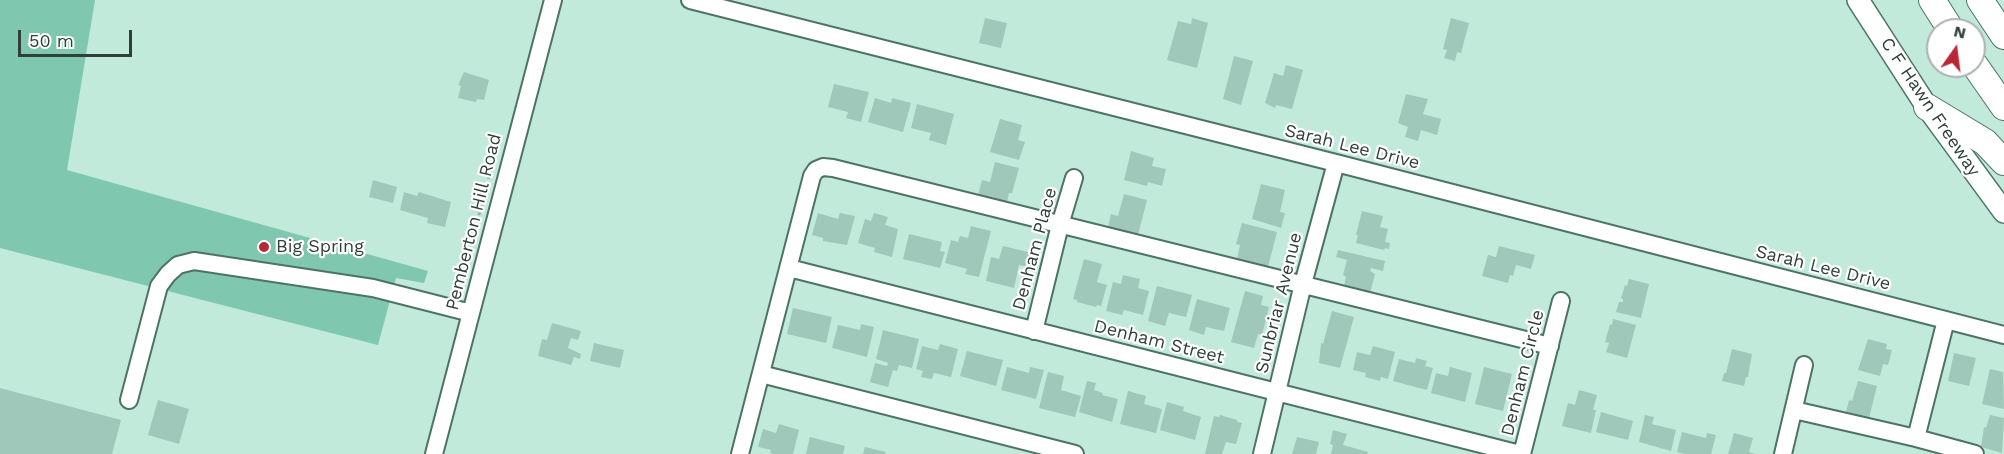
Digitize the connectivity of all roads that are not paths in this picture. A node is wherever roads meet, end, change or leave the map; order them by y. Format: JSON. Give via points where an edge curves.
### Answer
{"nodes":[{"id":1,"x":553,"y":0,"type":"edge"},
{"id":2,"x":690,"y":0,"type":"edge"},
{"id":3,"x":1858,"y":0,"type":"edge"},
{"id":4,"x":1932,"y":0,"type":"edge"},
{"id":5,"x":1980,"y":0,"type":"edge"},
{"id":6,"x":1943,"y":18,"type":"edge"},
{"id":7,"x":2004,"y":36,"type":"edge"},
{"id":8,"x":1984,"y":78,"type":"edge"},
{"id":9,"x":1928,"y":106,"type":"junction"},
{"id":10,"x":2004,"y":107,"type":"edge"},
{"id":11,"x":2004,"y":162,"type":"edge"},
{"id":12,"x":1336,"y":163,"type":"junction"},
{"id":13,"x":1074,"y":178,"type":"dead end"},
{"id":14,"x":2004,"y":212,"type":"edge"},
{"id":15,"x":1060,"y":225,"type":"junction"},
{"id":16,"x":789,"y":268,"type":"junction"},
{"id":17,"x":1303,"y":284,"type":"junction"},
{"id":18,"x":1560,"y":301,"type":"dead end"},
{"id":19,"x":471,"y":313,"type":"junction"},
{"id":20,"x":1946,"y":320,"type":"junction"},
{"id":21,"x":1034,"y":331,"type":"junction"},
{"id":22,"x":2004,"y":335,"type":"edge"},
{"id":23,"x":1550,"y":346,"type":"junction"},
{"id":24,"x":1803,"y":365,"type":"dead end"},
{"id":25,"x":761,"y":374,"type":"junction"},
{"id":26,"x":1277,"y":391,"type":"junction"},
{"id":27,"x":129,"y":400,"type":"dead end"},
{"id":28,"x":1794,"y":410,"type":"junction"},
{"id":29,"x":1916,"y":438,"type":"junction"},
{"id":30,"x":434,"y":454,"type":"edge"},
{"id":31,"x":740,"y":454,"type":"edge"},
{"id":32,"x":1075,"y":454,"type":"edge"},
{"id":33,"x":1262,"y":454,"type":"edge"},
{"id":34,"x":1521,"y":454,"type":"edge"},
{"id":35,"x":1783,"y":454,"type":"edge"},
{"id":36,"x":1975,"y":454,"type":"edge"}],
"edges":[{"from":1,"to":19,"type":"street","name":"Pemberton Hill Road"},
{"from":2,"to":12,"type":"street","name":"Sarah Lee Drive"},
{"from":3,"to":9,"type":"main road","name":"C F Hawn Freeway"},
{"from":4,"to":6,"type":"highway"},
{"from":5,"to":7,"type":"highway"},
{"from":8,"to":10,"type":"highway"},
{"from":9,"to":11,"type":"highway","via":[[1984,142]]},
{"from":9,"to":14,"type":"main road","name":"C F Hawn Freeway"},
{"from":12,"to":17,"type":"street","name":"Sunbriar Avenue"},
{"from":12,"to":20,"type":"street","name":"Sarah Lee Drive"},
{"from":13,"to":15,"type":"street","name":"Denham Place"},
{"from":15,"to":16,"type":"street","via":[[823,167],[812,176]]},
{"from":15,"to":17,"type":"street"},
{"from":15,"to":21,"type":"street","name":"Denham Place"},
{"from":16,"to":21,"type":"street","name":"Denham Street"},
{"from":16,"to":25,"type":"street"},
{"from":17,"to":23,"type":"street"},
{"from":17,"to":26,"type":"street","name":"Sunbriar Avenue"},
{"from":18,"to":23,"type":"street","name":"Denham Circle"},
{"from":19,"to":27,"type":"street","via":[[373,288],[194,261],[178,265],[159,286]]},
{"from":19,"to":30,"type":"street","name":"Pemberton Hill Road"},
{"from":20,"to":22,"type":"street","name":"Sarah Lee Drive"},
{"from":20,"to":29,"type":"street"},
{"from":21,"to":26,"type":"street","name":"Denham Street"},
{"from":23,"to":34,"type":"street","name":"Denham Circle"},
{"from":24,"to":28,"type":"street"},
{"from":25,"to":31,"type":"street"},
{"from":25,"to":32,"type":"street"},
{"from":26,"to":33,"type":"street","name":"Sunbriar Avenue"},
{"from":26,"to":34,"type":"street","name":"Denham Street"},
{"from":28,"to":29,"type":"street"},
{"from":28,"to":35,"type":"street"},
{"from":29,"to":36,"type":"street"}]}
